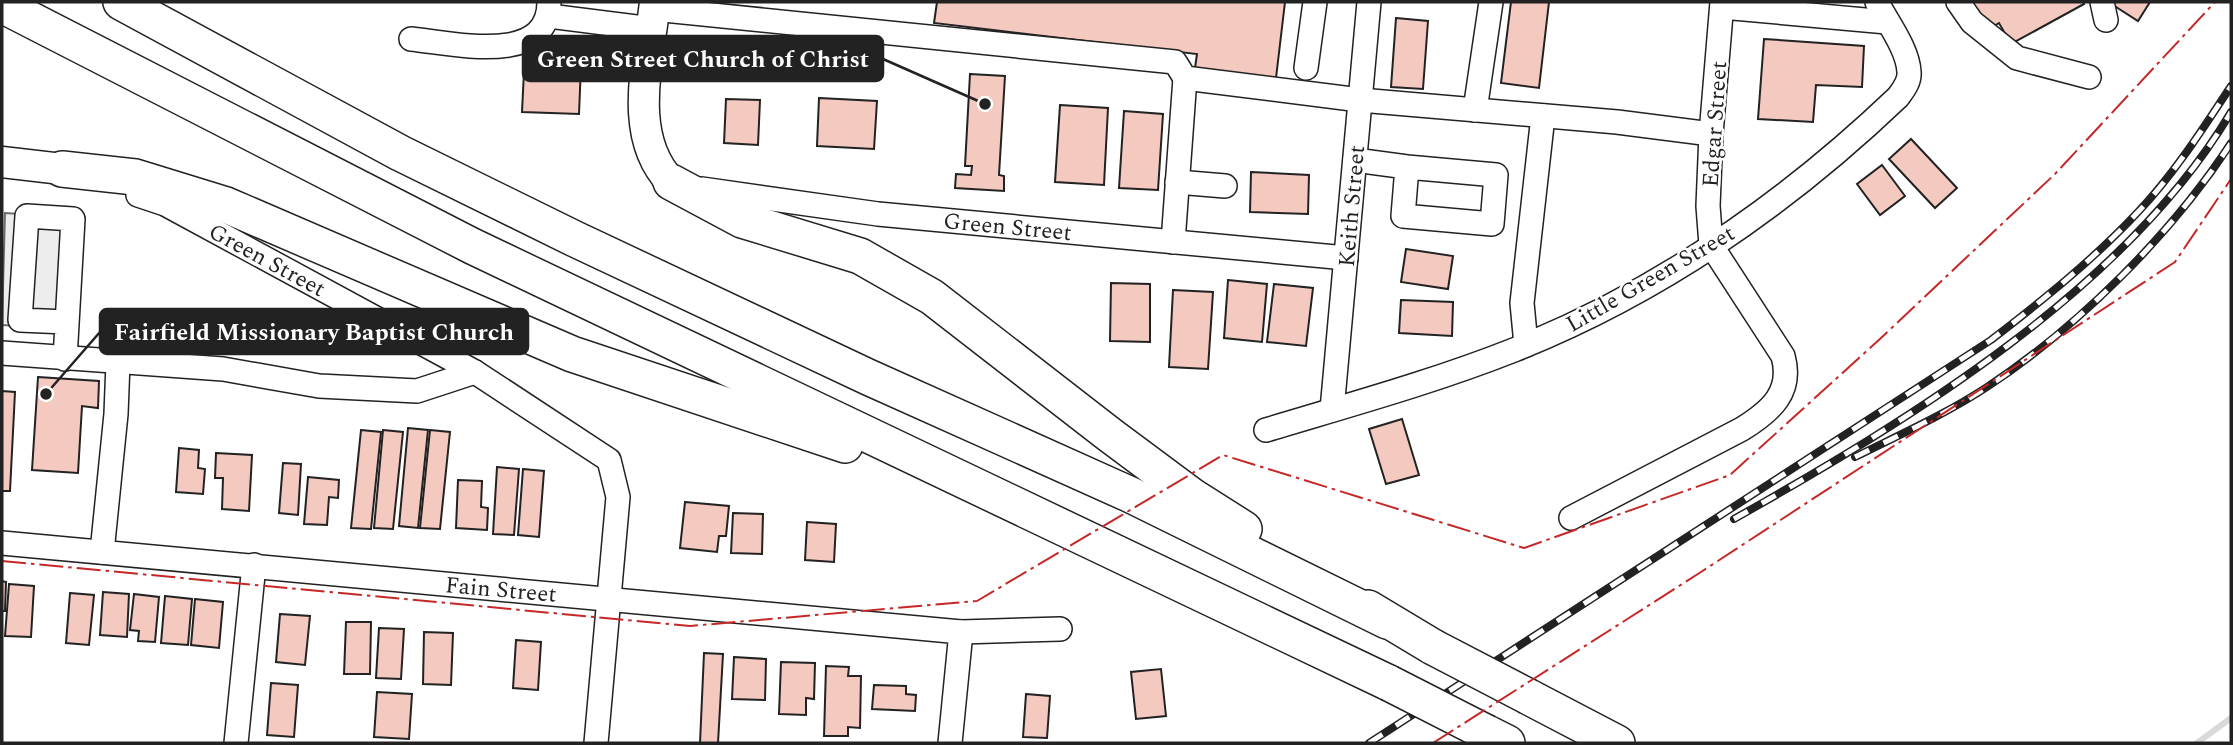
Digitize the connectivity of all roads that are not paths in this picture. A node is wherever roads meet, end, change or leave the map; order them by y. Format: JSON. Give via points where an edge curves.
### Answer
{"nodes":[{"id":1,"x":121,"y":2,"type":"edge"},
{"id":2,"x":1315,"y":2,"type":"edge"},
{"id":3,"x":1369,"y":2,"type":"edge"},
{"id":4,"x":1491,"y":2,"type":"edge"},
{"id":5,"x":1958,"y":2,"type":"edge"},
{"id":6,"x":2,"y":5,"type":"edge"},
{"id":7,"x":1722,"y":5,"type":"edge"},
{"id":8,"x":549,"y":9,"type":"edge"},
{"id":9,"x":1882,"y":12,"type":"edge"},
{"id":10,"x":654,"y":13,"type":"edge"},
{"id":11,"x":411,"y":39,"type":"dead end"},
{"id":12,"x":1306,"y":68,"type":"dead end"},
{"id":13,"x":2089,"y":77,"type":"dead end"},
{"id":14,"x":1185,"y":78,"type":"junction"},
{"id":15,"x":1360,"y":100,"type":"junction"},
{"id":16,"x":1475,"y":110,"type":"junction"},
{"id":17,"x":1543,"y":116,"type":"junction"},
{"id":18,"x":1711,"y":134,"type":"junction"},
{"id":19,"x":1355,"y":160,"type":"junction"},
{"id":20,"x":2,"y":162,"type":"edge"},
{"id":21,"x":1407,"y":167,"type":"dead end"},
{"id":22,"x":62,"y":169,"type":"junction"},
{"id":23,"x":1177,"y":182,"type":"junction"},
{"id":24,"x":671,"y":183,"type":"junction"},
{"id":25,"x":1225,"y":186,"type":"dead end"},
{"id":26,"x":1173,"y":242,"type":"junction"},
{"id":27,"x":1712,"y":245,"type":"junction"},
{"id":28,"x":1346,"y":258,"type":"junction"},
{"id":29,"x":66,"y":322,"type":"junction"},
{"id":30,"x":1526,"y":345,"type":"junction"},
{"id":31,"x":2,"y":353,"type":"edge"},
{"id":32,"x":65,"y":359,"type":"junction"},
{"id":33,"x":118,"y":363,"type":"junction"},
{"id":34,"x":475,"y":372,"type":"junction"},
{"id":35,"x":1332,"y":410,"type":"junction"},
{"id":36,"x":1266,"y":430,"type":"dead end"},
{"id":37,"x":1003,"y":498,"type":"junction"},
{"id":38,"x":1572,"y":518,"type":"dead end"},
{"id":39,"x":2,"y":543,"type":"edge"},
{"id":40,"x":102,"y":552,"type":"junction"},
{"id":41,"x":254,"y":565,"type":"junction"},
{"id":42,"x":610,"y":599,"type":"junction"},
{"id":43,"x":1387,"y":621,"type":"junction"},
{"id":44,"x":1060,"y":629,"type":"dead end"},
{"id":45,"x":961,"y":632,"type":"junction"},
{"id":46,"x":1497,"y":738,"type":"edge"},
{"id":47,"x":236,"y":743,"type":"edge"},
{"id":48,"x":596,"y":743,"type":"edge"},
{"id":49,"x":950,"y":743,"type":"edge"},
{"id":50,"x":1617,"y":743,"type":"edge"}],
"edges":[{"from":1,"to":43,"type":"highway","via":[[400,153],[538,221],[1131,495]]},
{"from":2,"to":12,"type":"street"},
{"from":3,"to":15,"type":"street","name":"Keith Street"},
{"from":4,"to":16,"type":"street"},
{"from":5,"to":13,"type":"street","via":[[1972,22],[2017,58]]},
{"from":6,"to":37,"type":"highway","via":[[472,246]]},
{"from":7,"to":9,"type":"street"},
{"from":7,"to":18,"type":"street","name":"Edgar Street"},
{"from":8,"to":10,"type":"street"},
{"from":8,"to":11,"type":"street","via":[[545,26],[532,38],[507,47]]},
{"from":9,"to":27,"type":"street","name":"Little Green Street","via":[[1909,72],[1908,83],[1898,97],[1802,184]]},
{"from":10,"to":14,"type":"street","via":[[1175,62]]},
{"from":10,"to":24,"type":"main road","via":[[645,132],[653,160]]},
{"from":14,"to":15,"type":"street"},
{"from":14,"to":23,"type":"street"},
{"from":15,"to":16,"type":"street"},
{"from":15,"to":19,"type":"street","name":"Keith Street"},
{"from":16,"to":17,"type":"street"},
{"from":17,"to":18,"type":"street"},
{"from":17,"to":30,"type":"street","via":[[1522,303]]},
{"from":18,"to":27,"type":"street","name":"Edgar Street","via":[[1708,206]]},
{"from":19,"to":21,"type":"street"},
{"from":19,"to":28,"type":"street","name":"Keith Street"},
{"from":20,"to":22,"type":"main road","name":"Green Street"},
{"from":22,"to":34,"type":"street","name":"Green Street","via":[[164,204]]},
{"from":22,"to":37,"type":"highway","via":[[135,177],[226,205],[572,354]]},
{"from":23,"to":25,"type":"street"},
{"from":23,"to":26,"type":"street"},
{"from":24,"to":26,"type":"street","name":"Green Street","via":[[878,214]]},
{"from":24,"to":43,"type":"highway","via":[[742,220],[860,256],[932,297],[1192,496]]},
{"from":26,"to":28,"type":"street","name":"Green Street"},
{"from":27,"to":30,"type":"street","name":"Little Green Street","via":[[1591,315]]},
{"from":27,"to":38,"type":"street","via":[[1783,356],[1785,388],[1764,415],[1742,429]]},
{"from":28,"to":35,"type":"street","name":"Keith Street"},
{"from":29,"to":29,"type":"street","via":[[73,219],[27,216],[20,320]]},
{"from":29,"to":32,"type":"street"},
{"from":30,"to":35,"type":"street","name":"Little Green Street"},
{"from":31,"to":32,"type":"street"},
{"from":32,"to":33,"type":"street"},
{"from":33,"to":34,"type":"street","via":[[223,369],[319,386],[417,391]]},
{"from":33,"to":40,"type":"street"},
{"from":34,"to":42,"type":"street","name":"Green Street","via":[[609,460],[618,498]]},
{"from":35,"to":36,"type":"street","name":"Little Green Street"},
{"from":37,"to":46,"type":"highway","bridge":true},
{"from":39,"to":40,"type":"street","name":"Fain Street"},
{"from":40,"to":41,"type":"street","name":"Fain Street"},
{"from":41,"to":42,"type":"street","name":"Fain Street"},
{"from":41,"to":47,"type":"street"},
{"from":42,"to":45,"type":"street","name":"Fain Street"},
{"from":42,"to":48,"type":"street","name":"Green Street"},
{"from":43,"to":50,"type":"highway","bridge":true},
{"from":44,"to":45,"type":"street","name":"Fain Street"},
{"from":45,"to":49,"type":"street"}]}
